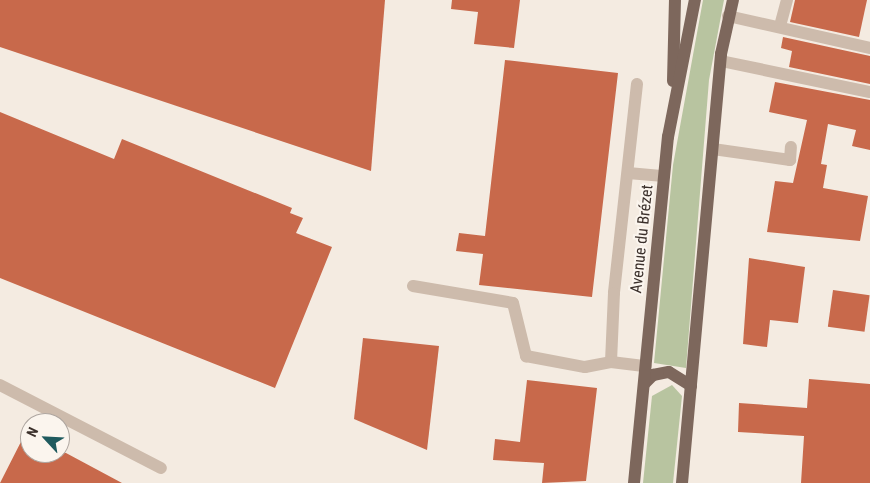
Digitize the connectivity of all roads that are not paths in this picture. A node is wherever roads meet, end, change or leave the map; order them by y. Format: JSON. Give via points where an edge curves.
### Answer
{"nodes":[{"id":1,"x":675,"y":0,"type":"edge"},
{"id":2,"x":695,"y":0,"type":"edge"},
{"id":3,"x":733,"y":0,"type":"edge"},
{"id":4,"x":787,"y":0,"type":"edge"},
{"id":5,"x":728,"y":16,"type":"junction"},
{"id":6,"x":780,"y":26,"type":"junction"},
{"id":7,"x":870,"y":48,"type":"edge"},
{"id":8,"x":720,"y":61,"type":"junction"},
{"id":9,"x":638,"y":84,"type":"dead end"},
{"id":10,"x":870,"y":92,"type":"edge"},
{"id":11,"x":675,"y":93,"type":"junction"},
{"id":12,"x":791,"y":148,"type":"dead end"},
{"id":13,"x":713,"y":149,"type":"junction"},
{"id":14,"x":628,"y":173,"type":"junction"},
{"id":15,"x":664,"y":176,"type":"junction"},
{"id":16,"x":413,"y":286,"type":"dead end"},
{"id":17,"x":611,"y":362,"type":"junction"},
{"id":18,"x":646,"y":366,"type":"junction"},
{"id":19,"x":644,"y":384,"type":"junction"},
{"id":20,"x":0,"y":385,"type":"edge"},
{"id":21,"x":691,"y":386,"type":"junction"},
{"id":22,"x":161,"y":468,"type":"dead end"},
{"id":23,"x":634,"y":483,"type":"edge"},
{"id":24,"x":682,"y":483,"type":"edge"}],
"edges":[{"from":1,"to":11,"type":"main road","via":[[671,58]]},
{"from":2,"to":11,"type":"main road","name":"Avenue du Brézet"},
{"from":3,"to":5,"type":"main road"},
{"from":4,"to":6,"type":"lane"},
{"from":5,"to":6,"type":"lane"},
{"from":5,"to":8,"type":"main road"},
{"from":6,"to":7,"type":"lane"},
{"from":8,"to":10,"type":"lane"},
{"from":8,"to":13,"type":"main road"},
{"from":9,"to":14,"type":"lane"},
{"from":11,"to":15,"type":"main road","name":"Avenue du Brézet"},
{"from":12,"to":13,"type":"lane","via":[[790,160]]},
{"from":13,"to":21,"type":"main road"},
{"from":14,"to":15,"type":"lane"},
{"from":14,"to":17,"type":"lane","via":[[614,293]]},
{"from":15,"to":18,"type":"main road","name":"Avenue du Brézet"},
{"from":16,"to":17,"type":"lane","via":[[513,304],[526,356],[585,367]]},
{"from":17,"to":18,"type":"lane"},
{"from":18,"to":19,"type":"main road","name":"Avenue du Brézet"},
{"from":19,"to":21,"type":"main road","via":[[653,375],[668,372]]},
{"from":19,"to":23,"type":"main road","name":"Avenue du Brézet"},
{"from":20,"to":22,"type":"lane"},
{"from":21,"to":24,"type":"main road"}]}
